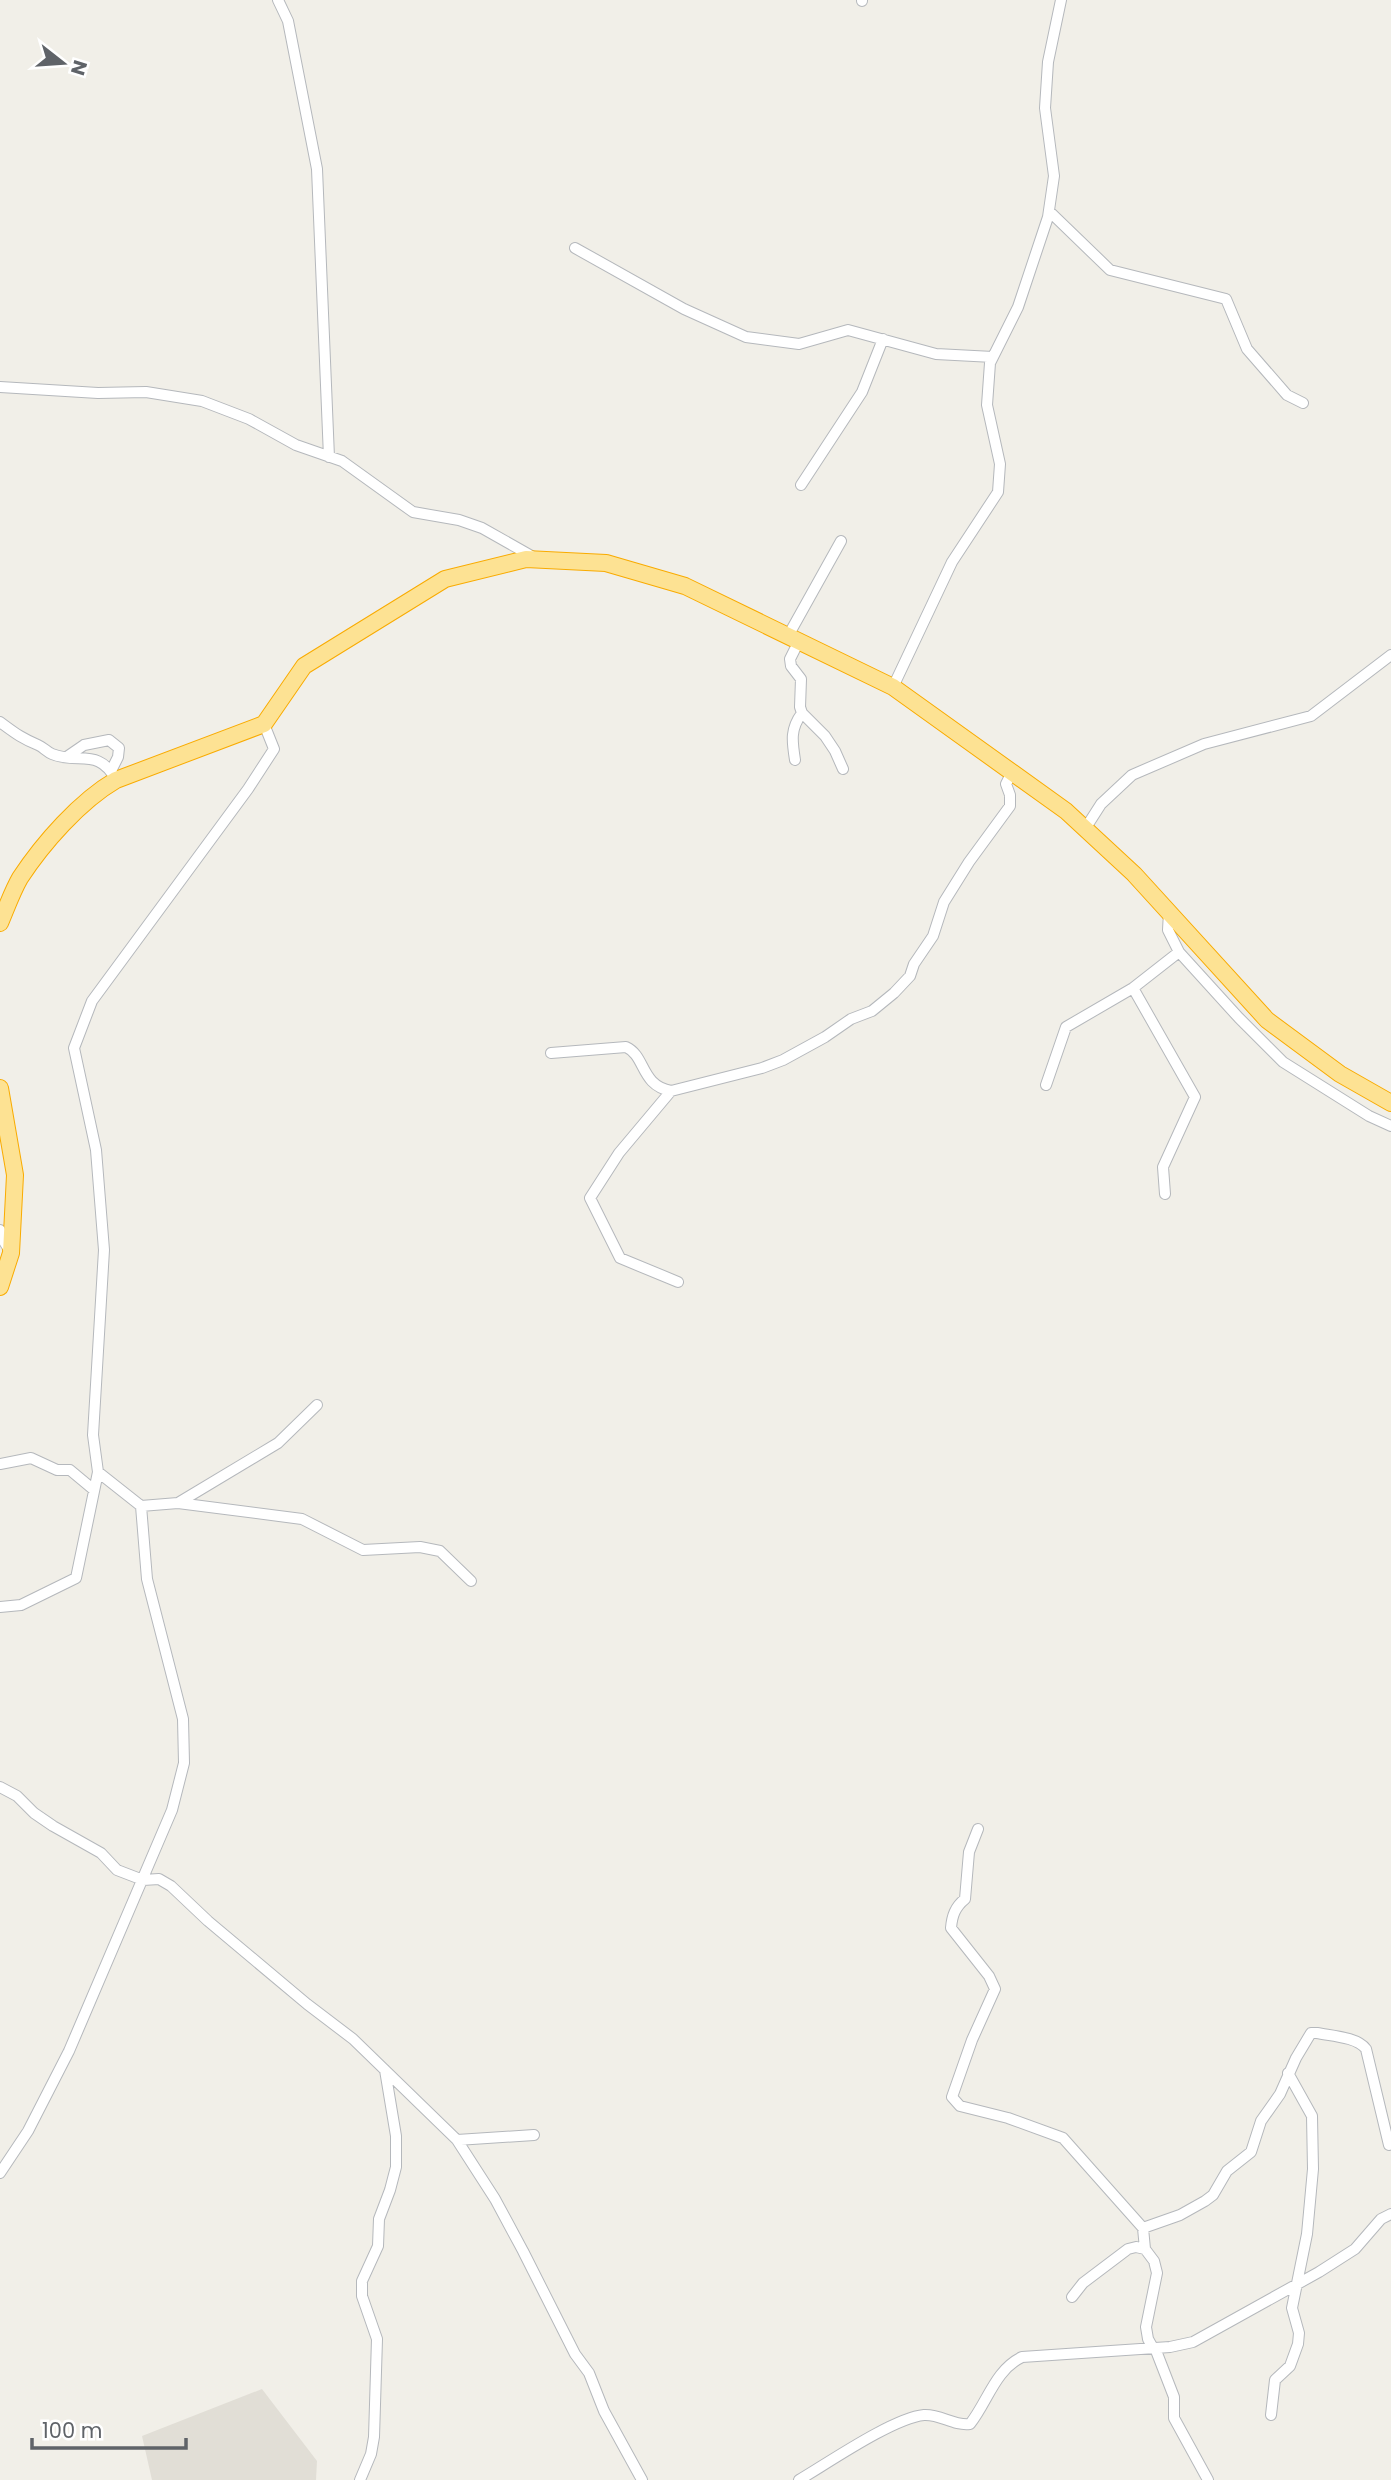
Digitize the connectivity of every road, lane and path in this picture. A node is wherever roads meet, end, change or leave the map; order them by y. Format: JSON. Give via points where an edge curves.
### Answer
{"nodes":[{"id":1,"x":278,"y":0,"type":"edge"},
{"id":2,"x":1061,"y":0,"type":"edge"},
{"id":3,"x":1049,"y":211,"type":"junction"},
{"id":4,"x":575,"y":248,"type":"dead end"},
{"id":5,"x":883,"y":339,"type":"junction"},
{"id":6,"x":993,"y":357,"type":"junction"},
{"id":7,"x":0,"y":387,"type":"edge"},
{"id":8,"x":1303,"y":403,"type":"dead end"},
{"id":9,"x":329,"y":457,"type":"junction"},
{"id":10,"x":801,"y":485,"type":"dead end"},
{"id":11,"x":841,"y":541,"type":"dead end"},
{"id":12,"x":537,"y":560,"type":"junction"},
{"id":13,"x":793,"y":638,"type":"junction"},
{"id":14,"x":1391,"y":655,"type":"edge"},
{"id":15,"x":893,"y":687,"type":"junction"},
{"id":16,"x":802,"y":713,"type":"junction"},
{"id":17,"x":0,"y":722,"type":"edge"},
{"id":18,"x":264,"y":724,"type":"junction"},
{"id":19,"x":68,"y":757,"type":"junction"},
{"id":20,"x":795,"y":760,"type":"dead end"},
{"id":21,"x":843,"y":769,"type":"dead end"},
{"id":22,"x":1012,"y":772,"type":"junction"},
{"id":23,"x":113,"y":775,"type":"junction"},
{"id":24,"x":1086,"y":828,"type":"junction"},
{"id":25,"x":1169,"y":912,"type":"junction"},
{"id":26,"x":0,"y":923,"type":"edge"},
{"id":27,"x":1179,"y":952,"type":"junction"},
{"id":28,"x":1133,"y":988,"type":"junction"},
{"id":29,"x":551,"y":1053,"type":"dead end"},
{"id":30,"x":1046,"y":1085,"type":"dead end"},
{"id":31,"x":0,"y":1088,"type":"edge"},
{"id":32,"x":671,"y":1091,"type":"junction"},
{"id":33,"x":1391,"y":1103,"type":"edge"},
{"id":34,"x":1391,"y":1126,"type":"edge"},
{"id":35,"x":1164,"y":1194,"type":"dead end"},
{"id":36,"x":0,"y":1230,"type":"edge"},
{"id":37,"x":11,"y":1253,"type":"junction"},
{"id":38,"x":678,"y":1282,"type":"dead end"},
{"id":39,"x":0,"y":1287,"type":"edge"},
{"id":40,"x":317,"y":1405,"type":"dead end"},
{"id":41,"x":0,"y":1464,"type":"edge"},
{"id":42,"x":98,"y":1472,"type":"junction"},
{"id":43,"x":94,"y":1490,"type":"junction"},
{"id":44,"x":177,"y":1503,"type":"junction"},
{"id":45,"x":141,"y":1506,"type":"junction"},
{"id":46,"x":471,"y":1581,"type":"dead end"},
{"id":47,"x":0,"y":1607,"type":"edge"},
{"id":48,"x":0,"y":1787,"type":"edge"},
{"id":49,"x":978,"y":1829,"type":"dead end"},
{"id":50,"x":144,"y":1880,"type":"junction"},
{"id":51,"x":384,"y":2070,"type":"junction"},
{"id":52,"x":1288,"y":2073,"type":"junction"},
{"id":53,"x":534,"y":2135,"type":"dead end"},
{"id":54,"x":457,"y":2140,"type":"junction"},
{"id":55,"x":1389,"y":2145,"type":"dead end"},
{"id":56,"x":0,"y":2173,"type":"edge"},
{"id":57,"x":1391,"y":2214,"type":"edge"},
{"id":58,"x":1143,"y":2228,"type":"junction"},
{"id":59,"x":1145,"y":2249,"type":"junction"},
{"id":60,"x":1297,"y":2283,"type":"junction"},
{"id":61,"x":1072,"y":2297,"type":"dead end"},
{"id":62,"x":1154,"y":2348,"type":"junction"},
{"id":63,"x":1271,"y":2415,"type":"dead end"},
{"id":64,"x":360,"y":2480,"type":"edge"},
{"id":65,"x":642,"y":2480,"type":"edge"},
{"id":66,"x":799,"y":2480,"type":"edge"},
{"id":67,"x":1208,"y":2480,"type":"edge"}],
"edges":[{"from":1,"to":9,"type":"street","via":[[288,21],[317,169]]},
{"from":2,"to":3,"type":"street","via":[[1048,62],[1045,108],[1054,176]]},
{"from":3,"to":6,"type":"street","via":[[1018,307]]},
{"from":3,"to":8,"type":"street","via":[[1110,270],[1227,299],[1247,349],[1287,395]]},
{"from":4,"to":5,"type":"street","via":[[684,309],[746,337],[799,344],[848,330]]},
{"from":5,"to":6,"type":"street","via":[[936,354]]},
{"from":5,"to":10,"type":"street","via":[[862,392]]},
{"from":6,"to":15,"type":"street","via":[[987,405],[1000,464],[998,492],[952,562]]},
{"from":7,"to":9,"type":"street","via":[[190,398],[249,419]]},
{"from":9,"to":12,"type":"street","via":[[342,461],[413,512],[482,528]]},
{"from":11,"to":13,"type":"street"},
{"from":12,"to":13,"type":"highway","via":[[606,563],[685,586]]},
{"from":12,"to":18,"type":"highway","via":[[445,579],[304,666]]},
{"from":13,"to":15,"type":"highway"},
{"from":13,"to":16,"type":"street","via":[[790,659],[801,679]]},
{"from":14,"to":24,"type":"street","via":[[1311,716],[1204,744],[1132,775],[1101,804]]},
{"from":15,"to":22,"type":"highway"},
{"from":16,"to":20,"type":"street","via":[[791,736]]},
{"from":16,"to":21,"type":"street","via":[[825,736]]},
{"from":17,"to":19,"type":"street","via":[[24,741]]},
{"from":18,"to":23,"type":"highway"},
{"from":18,"to":42,"type":"street","via":[[274,749],[92,1001],[75,1048],[96,1150],[104,1250],[93,1435]]},
{"from":19,"to":23,"type":"street","via":[[98,761]]},
{"from":19,"to":23,"type":"street","via":[[85,745],[108,740],[119,748]]},
{"from":22,"to":24,"type":"highway"},
{"from":22,"to":32,"type":"street","via":[[1006,784],[1010,806],[968,862],[944,902],[933,936],[911,976],[894,993],[872,1011],[783,1060]]},
{"from":23,"to":26,"type":"highway","via":[[52,835],[19,880]]},
{"from":24,"to":25,"type":"highway"},
{"from":25,"to":27,"type":"street","via":[[1168,930]]},
{"from":25,"to":33,"type":"highway","via":[[1268,1020],[1339,1074]]},
{"from":27,"to":28,"type":"street"},
{"from":27,"to":34,"type":"street","via":[[1283,1062]]},
{"from":28,"to":30,"type":"street","via":[[1066,1027]]},
{"from":28,"to":35,"type":"street","via":[[1195,1097],[1163,1167]]},
{"from":29,"to":32,"type":"street","via":[[626,1047],[647,1077]]},
{"from":31,"to":37,"type":"highway","via":[[15,1175]]},
{"from":32,"to":38,"type":"street","via":[[618,1153],[590,1198],[620,1258]]},
{"from":36,"to":37,"type":"street"},
{"from":37,"to":39,"type":"highway"},
{"from":40,"to":44,"type":"street","via":[[278,1443]]},
{"from":41,"to":43,"type":"street","via":[[32,1458],[57,1471],[70,1470]]},
{"from":42,"to":43,"type":"street"},
{"from":42,"to":45,"type":"street"},
{"from":43,"to":47,"type":"street","via":[[76,1578],[22,1605]]},
{"from":44,"to":45,"type":"street"},
{"from":44,"to":46,"type":"street","via":[[302,1519],[363,1550],[440,1551]]},
{"from":45,"to":50,"type":"street","via":[[148,1579],[183,1719],[184,1763],[172,1810]]},
{"from":48,"to":50,"type":"street","via":[[53,1826],[101,1853],[117,1870]]},
{"from":49,"to":58,"type":"street","via":[[969,1852],[965,1899],[958,1904],[951,1928],[995,1989],[952,2097],[960,2106],[1063,2138]]},
{"from":50,"to":51,"type":"street","via":[[171,1886],[354,2039]]},
{"from":50,"to":56,"type":"street","via":[[59,2074]]},
{"from":51,"to":54,"type":"street"},
{"from":51,"to":64,"type":"street","via":[[396,2136],[396,2167],[379,2219],[378,2246],[362,2281],[362,2296],[377,2339],[372,2454]]},
{"from":52,"to":55,"type":"street","via":[[1311,2033],[1363,2044]]},
{"from":52,"to":58,"type":"street","via":[[1261,2121],[1251,2152],[1227,2171],[1213,2195],[1180,2215]]},
{"from":52,"to":60,"type":"street","via":[[1309,2107],[1314,2125],[1311,2198]]},
{"from":53,"to":54,"type":"street"},
{"from":54,"to":65,"type":"street","via":[[506,2220]]},
{"from":57,"to":60,"type":"street","via":[[1355,2249]]},
{"from":58,"to":59,"type":"street"},
{"from":59,"to":61,"type":"street","via":[[1128,2249]]},
{"from":59,"to":62,"type":"street","via":[[1157,2273],[1146,2327]]},
{"from":60,"to":62,"type":"street","via":[[1193,2342]]},
{"from":60,"to":63,"type":"street","via":[[1292,2308],[1298,2344],[1290,2366],[1275,2380]]},
{"from":62,"to":66,"type":"street","via":[[1022,2357],[1009,2363],[997,2378],[971,2424],[920,2416],[881,2432]]},
{"from":62,"to":67,"type":"street","via":[[1174,2398],[1174,2418]]}]}
